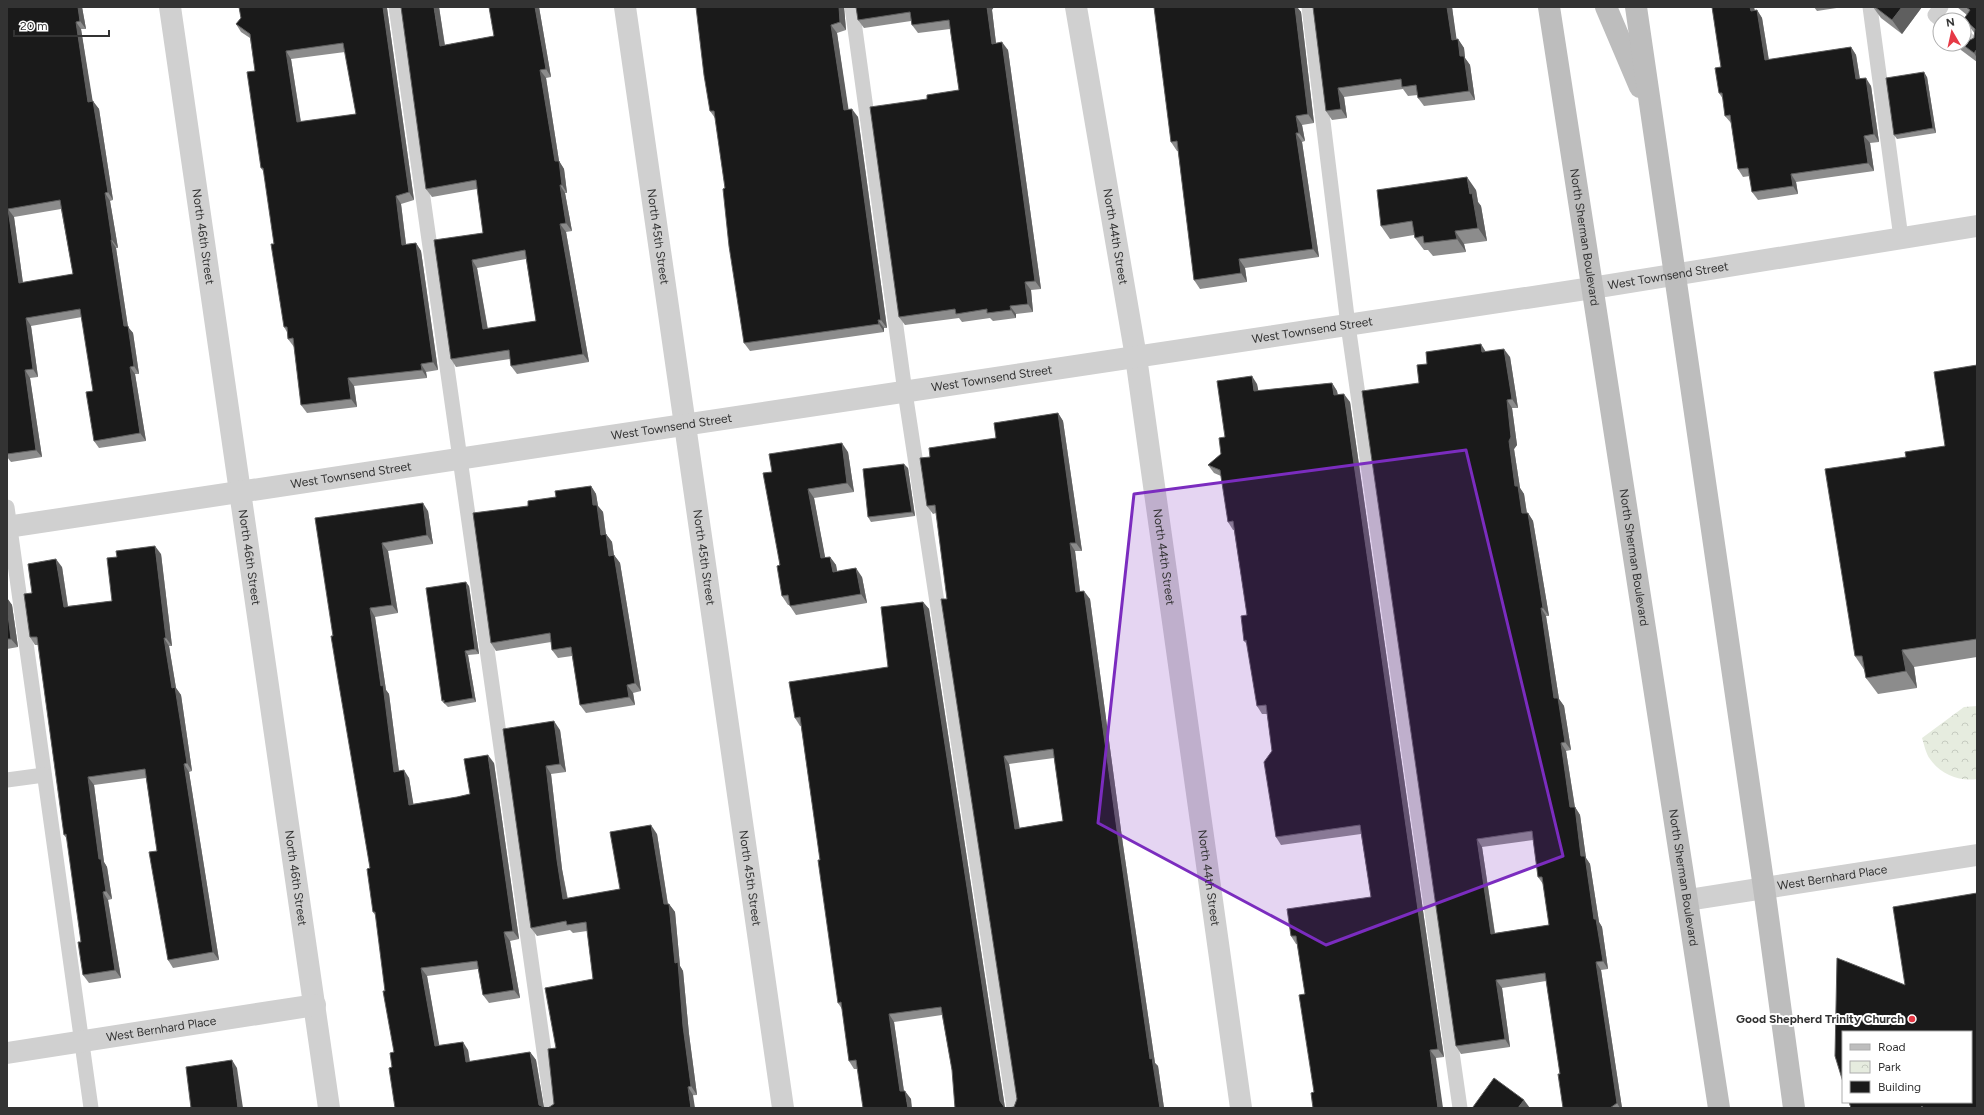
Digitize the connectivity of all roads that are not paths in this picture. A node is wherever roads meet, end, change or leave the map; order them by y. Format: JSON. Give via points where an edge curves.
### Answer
{"nodes":[{"id":1,"x":170,"y":7,"type":"edge"},
{"id":2,"x":396,"y":7,"type":"edge"},
{"id":3,"x":625,"y":7,"type":"edge"},
{"id":4,"x":852,"y":7,"type":"edge"},
{"id":5,"x":1076,"y":7,"type":"edge"},
{"id":6,"x":1309,"y":7,"type":"edge"},
{"id":7,"x":1549,"y":7,"type":"edge"},
{"id":8,"x":1606,"y":7,"type":"edge"},
{"id":9,"x":1636,"y":7,"type":"edge"},
{"id":10,"x":1870,"y":7,"type":"edge"},
{"id":11,"x":1651,"y":114,"type":"junction"},
{"id":12,"x":1977,"y":226,"type":"edge"},
{"id":13,"x":1901,"y":238,"type":"junction"},
{"id":14,"x":1675,"y":274,"type":"junction"},
{"id":15,"x":1592,"y":288,"type":"junction"},
{"id":16,"x":1348,"y":325,"type":"junction"},
{"id":17,"x":1136,"y":357,"type":"junction"},
{"id":18,"x":905,"y":392,"type":"junction"},
{"id":19,"x":684,"y":424,"type":"junction"},
{"id":20,"x":460,"y":458,"type":"junction"},
{"id":21,"x":239,"y":491,"type":"junction"},
{"id":22,"x":8,"y":520,"type":"edge"},
{"id":23,"x":44,"y":775,"type":"junction"},
{"id":24,"x":7,"y":780,"type":"edge"},
{"id":25,"x":1977,"y":854,"type":"edge"},
{"id":26,"x":1764,"y":888,"type":"junction"},
{"id":27,"x":1688,"y":900,"type":"junction"},
{"id":28,"x":315,"y":1005,"type":"junction"},
{"id":29,"x":81,"y":1042,"type":"junction"},
{"id":30,"x":7,"y":1053,"type":"edge"},
{"id":31,"x":91,"y":1108,"type":"edge"},
{"id":32,"x":329,"y":1108,"type":"edge"},
{"id":33,"x":552,"y":1108,"type":"edge"},
{"id":34,"x":784,"y":1108,"type":"edge"},
{"id":35,"x":1014,"y":1108,"type":"edge"},
{"id":36,"x":1241,"y":1108,"type":"edge"},
{"id":37,"x":1460,"y":1108,"type":"edge"},
{"id":38,"x":1719,"y":1108,"type":"edge"},
{"id":39,"x":1794,"y":1108,"type":"edge"}],
"edges":[{"from":1,"to":21,"type":"street","name":"North 46th Street"},
{"from":2,"to":20,"type":"lane"},
{"from":3,"to":19,"type":"street","name":"North 45th Street"},
{"from":4,"to":18,"type":"lane"},
{"from":5,"to":17,"type":"street","name":"North 44th Street"},
{"from":6,"to":16,"type":"lane"},
{"from":7,"to":15,"type":"main road","name":"North Sherman Boulevard"},
{"from":8,"to":11,"type":"main road"},
{"from":9,"to":11,"type":"main road"},
{"from":10,"to":13,"type":"lane"},
{"from":11,"to":14,"type":"main road"},
{"from":12,"to":13,"type":"street","name":"West Townsend Street"},
{"from":13,"to":14,"type":"street","name":"West Townsend Street"},
{"from":14,"to":15,"type":"street","name":"West Townsend Street"},
{"from":14,"to":26,"type":"main road"},
{"from":15,"to":16,"type":"street","name":"West Townsend Street"},
{"from":15,"to":27,"type":"main road","name":"North Sherman Boulevard"},
{"from":16,"to":17,"type":"street","name":"West Townsend Street"},
{"from":16,"to":37,"type":"lane"},
{"from":17,"to":18,"type":"street","name":"West Townsend Street"},
{"from":17,"to":36,"type":"street","name":"North 44th Street"},
{"from":18,"to":19,"type":"street","name":"West Townsend Street"},
{"from":18,"to":35,"type":"lane"},
{"from":19,"to":20,"type":"street","name":"West Townsend Street"},
{"from":19,"to":34,"type":"street","name":"North 45th Street"},
{"from":20,"to":21,"type":"street","name":"West Townsend Street"},
{"from":20,"to":33,"type":"lane"},
{"from":21,"to":22,"type":"street","name":"West Townsend Street"},
{"from":21,"to":28,"type":"street","name":"North 46th Street"},
{"from":22,"to":23,"type":"lane"},
{"from":23,"to":24,"type":"lane"},
{"from":23,"to":29,"type":"lane"},
{"from":25,"to":26,"type":"street","name":"West Bernhard Place"},
{"from":26,"to":27,"type":"street","name":"West Bernhard Place"},
{"from":26,"to":39,"type":"main road"},
{"from":27,"to":38,"type":"main road","name":"North Sherman Boulevard"},
{"from":28,"to":29,"type":"street","name":"West Bernhard Place"},
{"from":28,"to":32,"type":"street","name":"North 46th Street"},
{"from":29,"to":30,"type":"street","name":"West Bernhard Place"},
{"from":29,"to":31,"type":"lane"}]}
